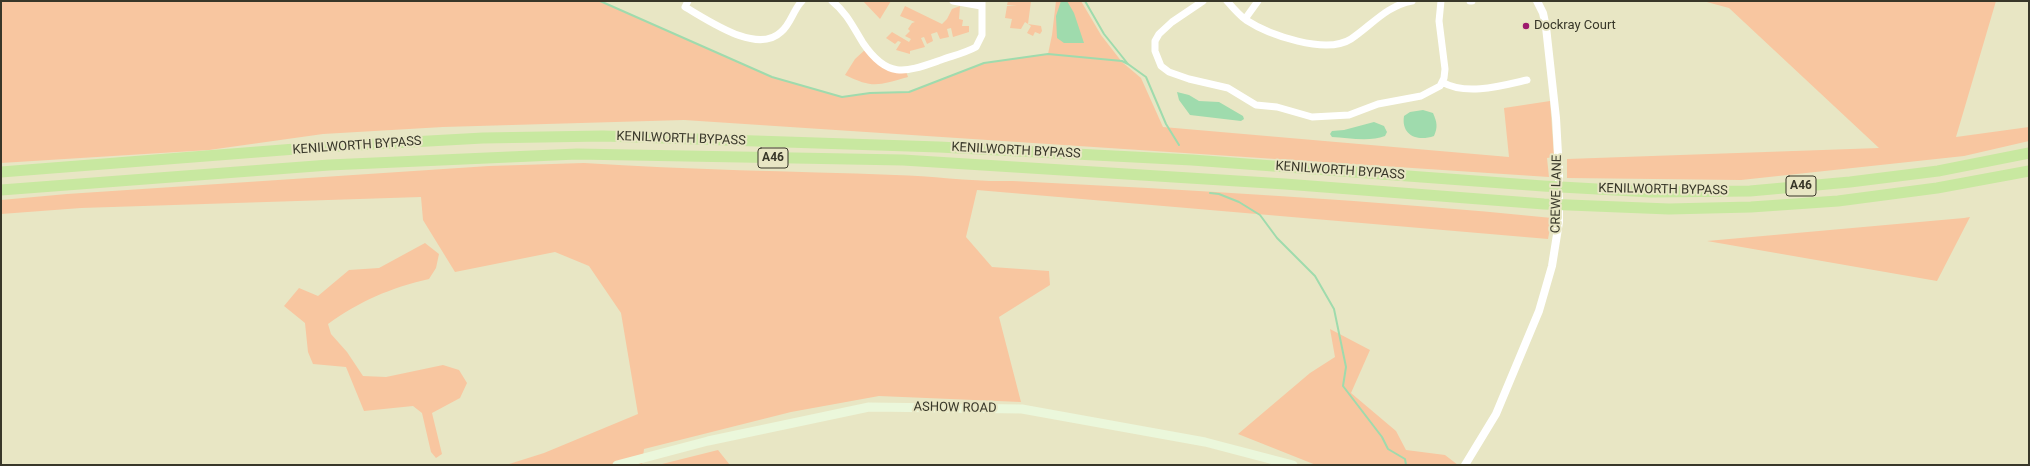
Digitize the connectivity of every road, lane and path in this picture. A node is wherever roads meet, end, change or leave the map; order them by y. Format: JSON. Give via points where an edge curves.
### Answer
{"nodes":[{"id":1,"x":802,"y":1,"type":"edge"},
{"id":2,"x":832,"y":1,"type":"edge"},
{"id":3,"x":953,"y":1,"type":"edge"},
{"id":4,"x":1203,"y":1,"type":"edge"},
{"id":5,"x":1226,"y":1,"type":"edge"},
{"id":6,"x":1258,"y":1,"type":"edge"},
{"id":7,"x":1412,"y":1,"type":"edge"},
{"id":8,"x":1441,"y":1,"type":"edge"},
{"id":9,"x":1537,"y":1,"type":"edge"},
{"id":10,"x":686,"y":4,"type":"edge"},
{"id":11,"x":981,"y":4,"type":"edge"},
{"id":12,"x":1245,"y":19,"type":"junction"},
{"id":13,"x":1527,"y":80,"type":"dead end"},
{"id":14,"x":1442,"y":82,"type":"junction"},
{"id":15,"x":2029,"y":153,"type":"edge"},
{"id":16,"x":2029,"y":171,"type":"edge"},
{"id":17,"x":1,"y":172,"type":"edge"},
{"id":18,"x":1,"y":190,"type":"edge"},
{"id":19,"x":617,"y":465,"type":"edge"},
{"id":20,"x":1293,"y":465,"type":"edge"},
{"id":21,"x":1465,"y":465,"type":"edge"}],
"edges":[{"from":1,"to":10,"type":"street","via":[[780,34],[771,39],[759,40],[722,28]]},
{"from":2,"to":11,"type":"street","via":[[845,13],[863,43],[876,57],[890,68],[906,71],[976,47],[982,35]]},
{"from":3,"to":11,"type":"street"},
{"from":4,"to":14,"type":"street","via":[[1159,34],[1154,46],[1158,62],[1170,72],[1228,88],[1256,105],[1312,117],[1349,115],[1378,104],[1427,94]]},
{"from":5,"to":12,"type":"street"},
{"from":6,"to":12,"type":"street"},
{"from":7,"to":12,"type":"street","via":[[1391,8],[1349,40],[1333,45],[1294,40],[1265,31]]},
{"from":8,"to":14,"type":"street","via":[[1439,21],[1445,70]]},
{"from":9,"to":21,"type":"street","name":"CREWE LANE","via":[[1546,27],[1556,118],[1559,222],[1552,266],[1538,311],[1496,414]]},
{"from":13,"to":14,"type":"street","via":[[1471,88],[1455,88]]},
{"from":15,"to":17,"type":"highway","name":"KENILWORTH BYPASS","number":"A46","via":[[1938,171],[1866,180],[1750,191],[1651,192],[1192,160],[939,147],[603,136],[483,138],[360,145]]},
{"from":16,"to":18,"type":"highway","name":"KENILWORTH BYPASS","number":"A46","via":[[1937,188],[1830,202],[1684,209],[1572,206],[1285,184],[903,160],[577,154],[329,164]]},
{"from":19,"to":20,"type":"main road","name":"ASHOW ROAD","via":[[708,440],[869,407],[1022,409],[1205,442]]}]}
